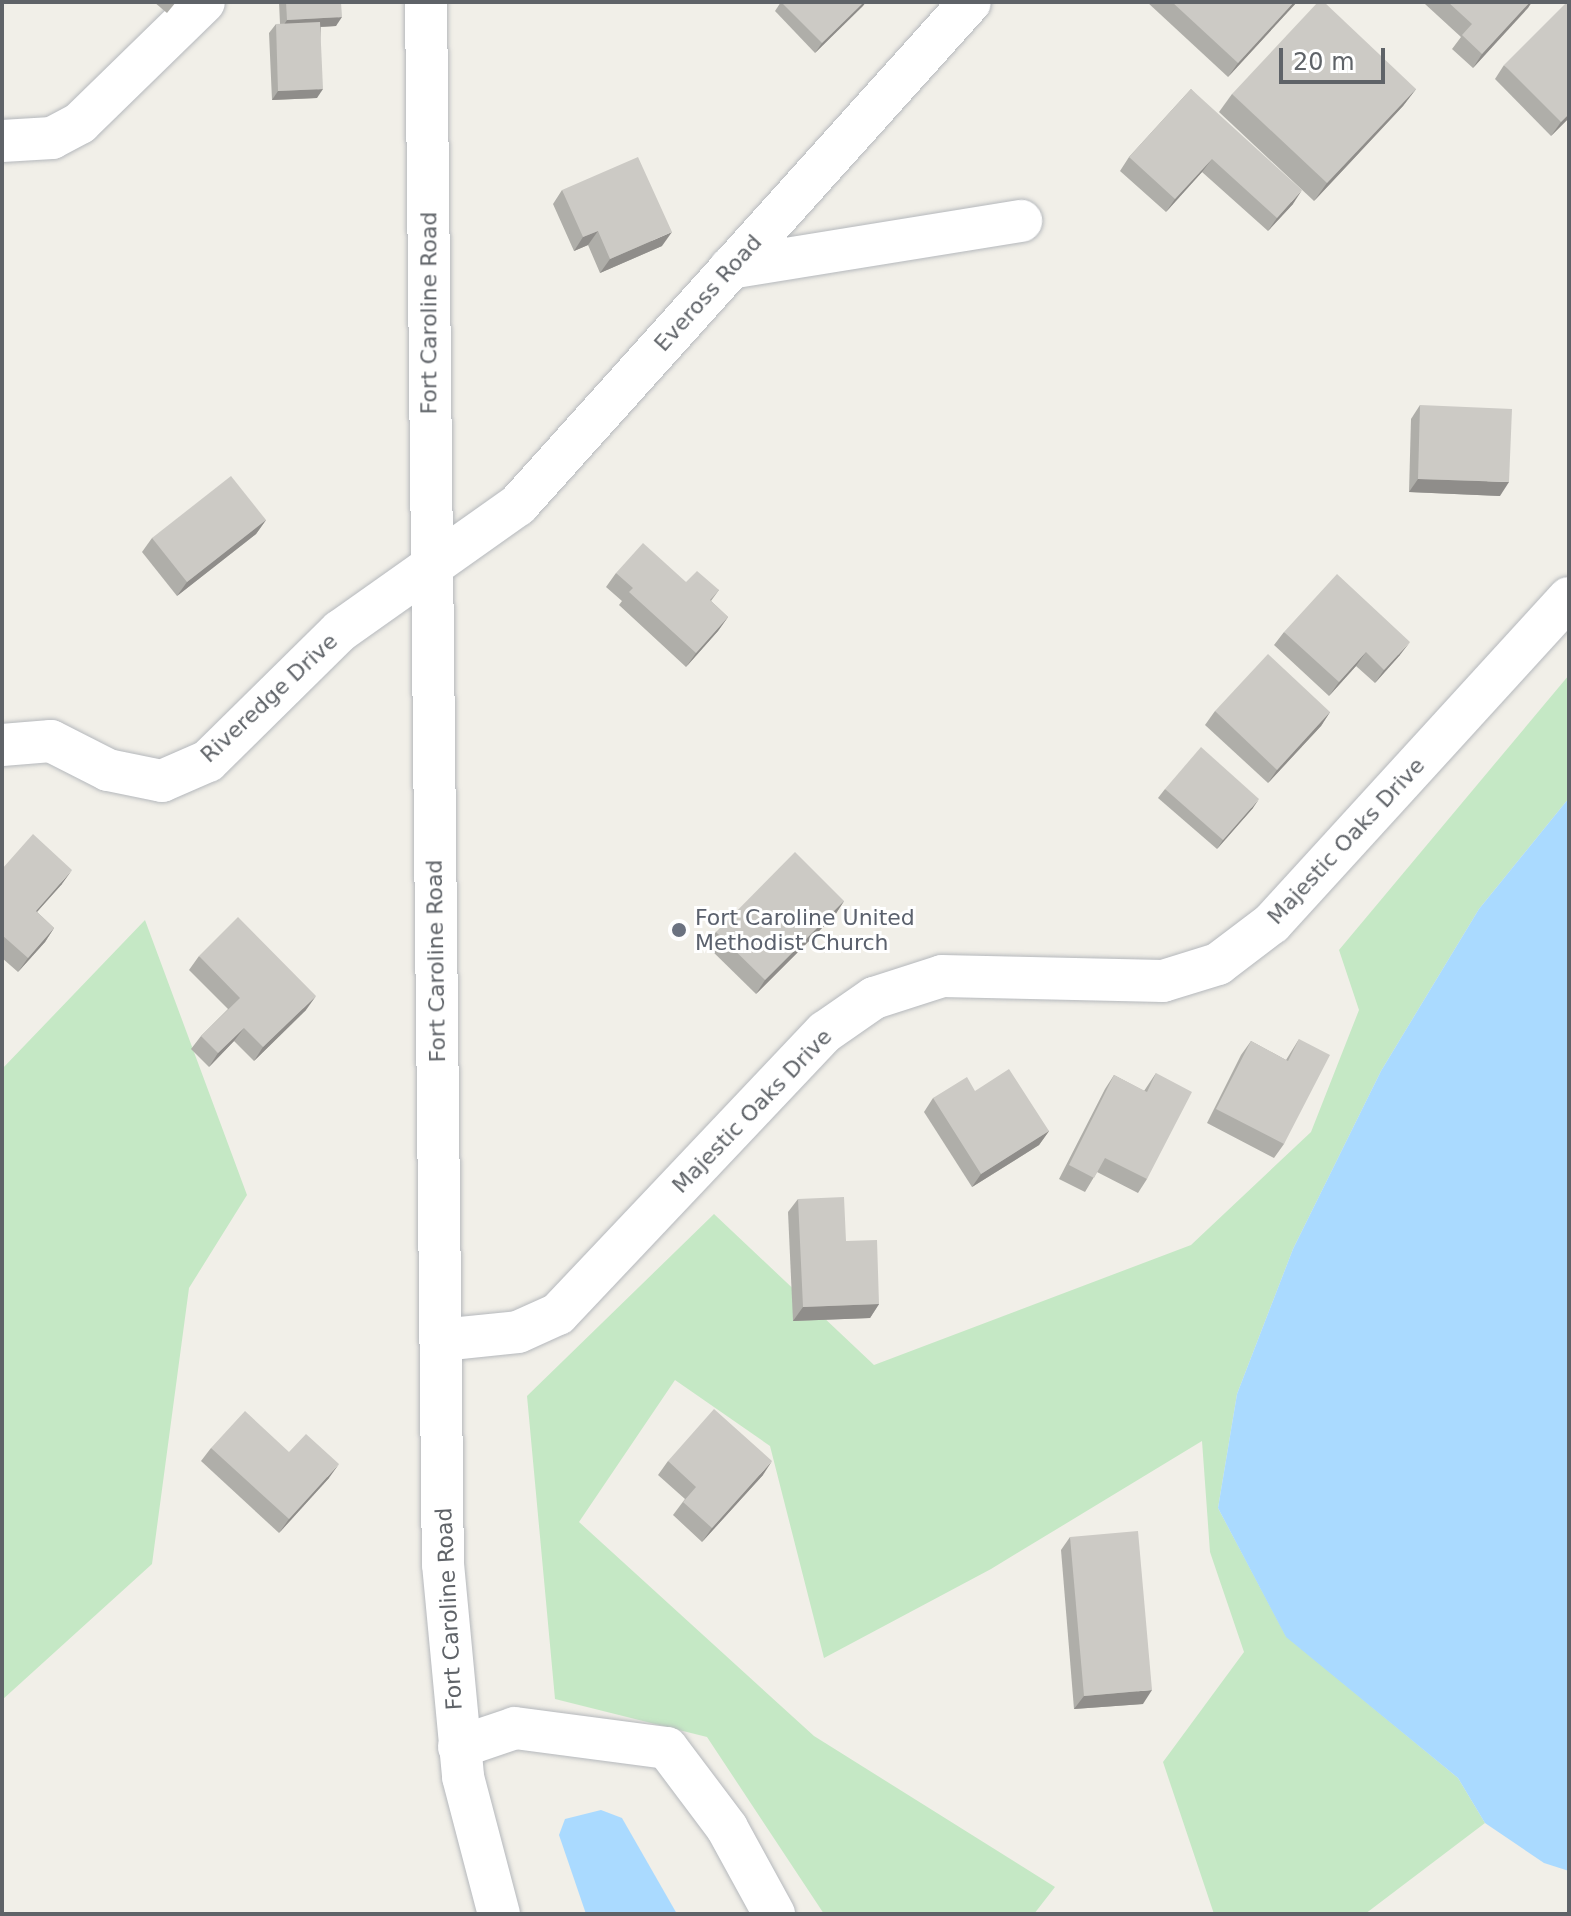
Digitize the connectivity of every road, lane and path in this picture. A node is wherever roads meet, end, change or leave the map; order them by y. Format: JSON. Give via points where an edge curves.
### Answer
{"nodes":[{"id":1,"x":204,"y":2,"type":"edge"},
{"id":2,"x":426,"y":2,"type":"edge"},
{"id":3,"x":970,"y":2,"type":"edge"},
{"id":4,"x":2,"y":141,"type":"edge"},
{"id":5,"x":1021,"y":221,"type":"dead end"},
{"id":6,"x":730,"y":268,"type":"junction"},
{"id":7,"x":431,"y":566,"type":"junction"},
{"id":8,"x":1569,"y":598,"type":"edge"},
{"id":9,"x":2,"y":745,"type":"edge"},
{"id":10,"x":441,"y":1340,"type":"junction"},
{"id":11,"x":459,"y":1747,"type":"junction"},
{"id":12,"x":499,"y":1914,"type":"edge"},
{"id":13,"x":774,"y":1914,"type":"edge"}],
"edges":[{"from":1,"to":4,"type":"street","via":[[80,123],[52,138]]},
{"from":2,"to":7,"type":"street","name":"Fort Caroline Road"},
{"from":3,"to":6,"type":"street","name":"Eveross Road"},
{"from":5,"to":6,"type":"street"},
{"from":6,"to":7,"type":"street","name":"Eveross Road","via":[[518,505]]},
{"from":7,"to":9,"type":"street","name":"Riveredge Drive","via":[[340,631],[208,761],[162,781],[108,770],[51,741]]},
{"from":7,"to":10,"type":"street","name":"Fort Caroline Road"},
{"from":8,"to":10,"type":"street","name":"Majestic Oaks Drive","via":[[1272,923],[1218,964],[1163,981],[942,976],[874,998],[825,1032],[558,1314],[518,1332]]},
{"from":10,"to":11,"type":"street","name":"Fort Caroline Road","via":[[443,1564]]},
{"from":11,"to":12,"type":"street","name":"Fort Caroline Road"},
{"from":11,"to":13,"type":"street","via":[[515,1728],[667,1748],[727,1828]]}]}
